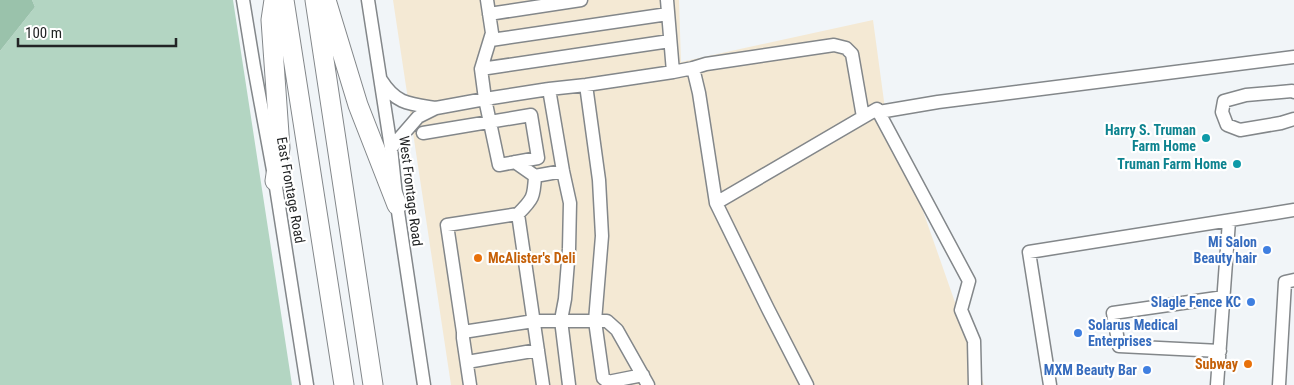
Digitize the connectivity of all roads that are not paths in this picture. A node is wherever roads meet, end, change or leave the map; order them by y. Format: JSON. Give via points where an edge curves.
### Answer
{"nodes":[{"id":1,"x":243,"y":0,"type":"edge"},
{"id":2,"x":274,"y":0,"type":"edge"},
{"id":3,"x":284,"y":0,"type":"edge"},
{"id":4,"x":315,"y":0,"type":"edge"},
{"id":5,"x":326,"y":0,"type":"edge"},
{"id":6,"x":368,"y":0,"type":"edge"},
{"id":7,"x":487,"y":0,"type":"edge"},
{"id":8,"x":581,"y":0,"type":"edge"},
{"id":9,"x":667,"y":0,"type":"edge"},
{"id":10,"x":489,"y":14,"type":"junction"},
{"id":11,"x":668,"y":14,"type":"junction"},
{"id":12,"x":491,"y":40,"type":"junction"},
{"id":13,"x":670,"y":41,"type":"junction"},
{"id":14,"x":1294,"y":57,"type":"edge"},
{"id":15,"x":481,"y":68,"type":"junction"},
{"id":16,"x":693,"y":68,"type":"junction"},
{"id":17,"x":673,"y":72,"type":"junction"},
{"id":18,"x":379,"y":77,"type":"junction"},
{"id":19,"x":586,"y":85,"type":"junction"},
{"id":20,"x":549,"y":88,"type":"junction"},
{"id":21,"x":1294,"y":92,"type":"edge"},
{"id":22,"x":485,"y":99,"type":"junction"},
{"id":23,"x":436,"y":108,"type":"junction"},
{"id":24,"x":878,"y":112,"type":"junction"},
{"id":25,"x":863,"y":117,"type":"junction"},
{"id":26,"x":1294,"y":119,"type":"edge"},
{"id":27,"x":490,"y":121,"type":"junction"},
{"id":28,"x":423,"y":133,"type":"dead end"},
{"id":29,"x":391,"y":148,"type":"junction"},
{"id":30,"x":515,"y":162,"type":"junction"},
{"id":31,"x":563,"y":171,"type":"junction"},
{"id":32,"x":535,"y":176,"type":"junction"},
{"id":33,"x":275,"y":181,"type":"junction"},
{"id":34,"x":716,"y":203,"type":"junction"},
{"id":35,"x":397,"y":205,"type":"junction"},
{"id":36,"x":1294,"y":210,"type":"edge"},
{"id":37,"x":518,"y":214,"type":"junction"},
{"id":38,"x":1229,"y":221,"type":"junction"},
{"id":39,"x":1294,"y":280,"type":"edge"},
{"id":40,"x":1224,"y":297,"type":"junction"},
{"id":41,"x":560,"y":320,"type":"junction"},
{"id":42,"x":534,"y":321,"type":"junction"},
{"id":43,"x":596,"y":321,"type":"junction"},
{"id":44,"x":464,"y":332,"type":"junction"},
{"id":45,"x":538,"y":350,"type":"junction"},
{"id":46,"x":1220,"y":351,"type":"junction"},
{"id":47,"x":467,"y":362,"type":"junction"},
{"id":48,"x":646,"y":380,"type":"edge"},
{"id":49,"x":307,"y":385,"type":"edge"},
{"id":50,"x":344,"y":385,"type":"edge"},
{"id":51,"x":373,"y":385,"type":"edge"},
{"id":52,"x":424,"y":385,"type":"edge"},
{"id":53,"x":470,"y":385,"type":"edge"},
{"id":54,"x":543,"y":385,"type":"edge"},
{"id":55,"x":569,"y":385,"type":"edge"},
{"id":56,"x":807,"y":385,"type":"edge"},
{"id":57,"x":975,"y":385,"type":"edge"},
{"id":58,"x":1050,"y":385,"type":"edge"},
{"id":59,"x":1217,"y":385,"type":"edge"},
{"id":60,"x":1279,"y":385,"type":"edge"}],
"edges":[{"from":1,"to":33,"type":"street","name":"East Frontage Road"},
{"from":2,"to":33,"type":"highway","via":[[271,20],[280,148]]},
{"from":3,"to":50,"type":"highway"},
{"from":4,"to":51,"type":"highway"},
{"from":5,"to":35,"type":"highway","via":[[358,105]]},
{"from":6,"to":18,"type":"street","name":"West Frontage Road"},
{"from":7,"to":10,"type":"street"},
{"from":8,"to":10,"type":"street"},
{"from":9,"to":11,"type":"street"},
{"from":10,"to":12,"type":"street"},
{"from":11,"to":12,"type":"street"},
{"from":11,"to":13,"type":"street"},
{"from":12,"to":15,"type":"street"},
{"from":13,"to":15,"type":"street"},
{"from":13,"to":17,"type":"street"},
{"from":14,"to":24,"type":"street"},
{"from":15,"to":22,"type":"street"},
{"from":16,"to":17,"type":"street"},
{"from":16,"to":25,"type":"street","via":[[834,45],[846,48],[852,54]]},
{"from":16,"to":34,"type":"street"},
{"from":17,"to":19,"type":"street"},
{"from":18,"to":23,"type":"street","via":[[389,92],[403,102]]},
{"from":18,"to":29,"type":"street","name":"West Frontage Road"},
{"from":19,"to":20,"type":"street"},
{"from":19,"to":43,"type":"street","via":[[599,180],[602,236]]},
{"from":20,"to":22,"type":"street"},
{"from":20,"to":31,"type":"street"},
{"from":21,"to":26,"type":"street","via":[[1246,95],[1224,101],[1222,112],[1227,125],[1240,130]]},
{"from":22,"to":23,"type":"street"},
{"from":22,"to":27,"type":"street"},
{"from":23,"to":29,"type":"street","via":[[418,117]]},
{"from":24,"to":25,"type":"street","via":[[877,109]]},
{"from":24,"to":57,"type":"street","via":[[969,281],[961,310],[974,341]]},
{"from":25,"to":34,"type":"street"},
{"from":27,"to":28,"type":"street"},
{"from":27,"to":30,"type":"street","via":[[499,165]]},
{"from":27,"to":30,"type":"street","via":[[531,115],[538,158]]},
{"from":29,"to":35,"type":"street","name":"West Frontage Road"},
{"from":30,"to":32,"type":"street"},
{"from":31,"to":32,"type":"street"},
{"from":31,"to":41,"type":"street","via":[[570,203],[565,299]]},
{"from":32,"to":37,"type":"street","via":[[534,194]]},
{"from":33,"to":49,"type":"street","name":"East Frontage Road"},
{"from":34,"to":56,"type":"street"},
{"from":35,"to":52,"type":"street","name":"West Frontage Road"},
{"from":36,"to":38,"type":"street"},
{"from":37,"to":42,"type":"street"},
{"from":37,"to":44,"type":"street","via":[[447,225]]},
{"from":38,"to":40,"type":"street"},
{"from":38,"to":58,"type":"street","via":[[1029,252]]},
{"from":39,"to":60,"type":"street","via":[[1286,282]]},
{"from":40,"to":46,"type":"street"},
{"from":40,"to":46,"type":"street","via":[[1113,313],[1119,346]]},
{"from":41,"to":42,"type":"street"},
{"from":41,"to":43,"type":"street"},
{"from":41,"to":55,"type":"street"},
{"from":42,"to":44,"type":"street"},
{"from":42,"to":45,"type":"street"},
{"from":43,"to":48,"type":"street","via":[[607,321],[617,330]]},
{"from":43,"to":48,"type":"street","via":[[603,378],[608,382]]},
{"from":44,"to":47,"type":"street"},
{"from":45,"to":47,"type":"street"},
{"from":45,"to":54,"type":"street"},
{"from":46,"to":59,"type":"street"},
{"from":47,"to":53,"type":"street"}]}
